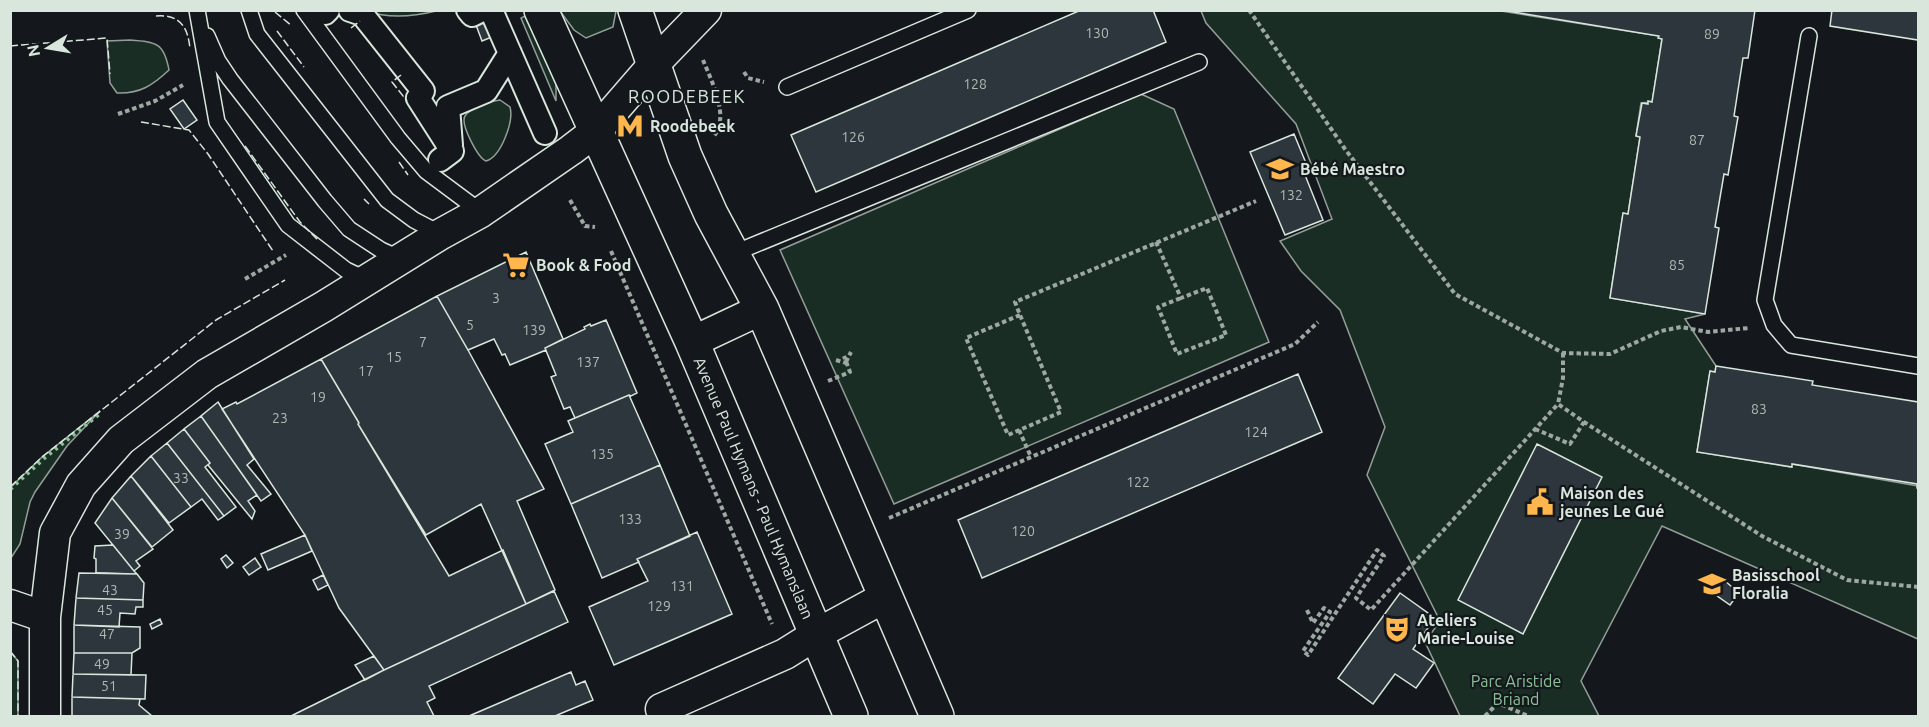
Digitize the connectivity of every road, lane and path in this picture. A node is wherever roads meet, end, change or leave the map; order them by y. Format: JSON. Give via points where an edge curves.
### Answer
{"nodes":[{"id":1,"x":249,"y":10,"type":"edge"},
{"id":2,"x":350,"y":10,"type":"edge"},
{"id":3,"x":468,"y":10,"type":"edge"},
{"id":4,"x":482,"y":10,"type":"edge"},
{"id":5,"x":491,"y":10,"type":"edge"},
{"id":6,"x":542,"y":10,"type":"edge"},
{"id":7,"x":635,"y":10,"type":"edge"},
{"id":8,"x":706,"y":10,"type":"edge"},
{"id":9,"x":968,"y":10,"type":"edge"},
{"id":10,"x":1249,"y":10,"type":"edge"},
{"id":11,"x":319,"y":11,"type":"edge"},
{"id":12,"x":197,"y":14,"type":"edge"},
{"id":13,"x":1809,"y":36,"type":"dead end"},
{"id":14,"x":510,"y":52,"type":"junction"},
{"id":15,"x":703,"y":59,"type":"dead end"},
{"id":16,"x":1199,"y":62,"type":"dead end"},
{"id":17,"x":654,"y":64,"type":"junction"},
{"id":18,"x":744,"y":72,"type":"dead end"},
{"id":19,"x":759,"y":80,"type":"dead end"},
{"id":20,"x":183,"y":86,"type":"dead end"},
{"id":21,"x":787,"y":87,"type":"dead end"},
{"id":22,"x":118,"y":114,"type":"dead end"},
{"id":23,"x":596,"y":131,"type":"junction"},
{"id":24,"x":545,"y":133,"type":"dead end"},
{"id":25,"x":709,"y":142,"type":"dead end"},
{"id":26,"x":570,"y":200,"type":"dead end"},
{"id":27,"x":1256,"y":201,"type":"dead end"},
{"id":28,"x":480,"y":212,"type":"junction"},
{"id":29,"x":595,"y":227,"type":"dead end"},
{"id":30,"x":441,"y":234,"type":"junction"},
{"id":31,"x":1156,"y":242,"type":"junction"},
{"id":32,"x":293,"y":252,"type":"dead end"},
{"id":33,"x":732,"y":254,"type":"junction"},
{"id":34,"x":401,"y":259,"type":"junction"},
{"id":35,"x":245,"y":279,"type":"dead end"},
{"id":36,"x":367,"y":280,"type":"junction"},
{"id":37,"x":625,"y":286,"type":"dead end"},
{"id":38,"x":1180,"y":298,"type":"junction"},
{"id":39,"x":762,"y":309,"type":"junction"},
{"id":40,"x":1020,"y":315,"type":"junction"},
{"id":41,"x":1318,"y":322,"type":"dead end"},
{"id":42,"x":1774,"y":326,"type":"junction"},
{"id":43,"x":692,"y":342,"type":"junction"},
{"id":44,"x":851,"y":352,"type":"dead end"},
{"id":45,"x":1563,"y":353,"type":"junction"},
{"id":46,"x":844,"y":356,"type":"dead end"},
{"id":47,"x":836,"y":360,"type":"dead end"},
{"id":48,"x":846,"y":363,"type":"junction"},
{"id":49,"x":1918,"y":366,"type":"edge"},
{"id":50,"x":828,"y":381,"type":"dead end"},
{"id":51,"x":1558,"y":404,"type":"junction"},
{"id":52,"x":1584,"y":422,"type":"junction"},
{"id":53,"x":1535,"y":429,"type":"junction"},
{"id":54,"x":1019,"y":430,"type":"junction"},
{"id":55,"x":1031,"y":457,"type":"junction"},
{"id":56,"x":888,"y":519,"type":"dead end"},
{"id":57,"x":1918,"y":587,"type":"edge"},
{"id":58,"x":885,"y":597,"type":"junction"},
{"id":59,"x":10,"y":605,"type":"edge"},
{"id":60,"x":1307,"y":610,"type":"dead end"},
{"id":61,"x":45,"y":616,"type":"junction"},
{"id":62,"x":817,"y":634,"type":"junction"},
{"id":63,"x":785,"y":654,"type":"junction"},
{"id":64,"x":656,"y":714,"type":"edge"},
{"id":65,"x":45,"y":717,"type":"edge"},
{"id":66,"x":851,"y":717,"type":"edge"},
{"id":67,"x":937,"y":717,"type":"edge"},
{"id":68,"x":1485,"y":717,"type":"edge"},
{"id":69,"x":1528,"y":717,"type":"edge"}],
"edges":[{"from":1,"to":30,"type":"lane","via":[[256,33],[387,200]]},
{"from":2,"to":14,"type":"street","via":[[362,14],[423,91],[415,103],[446,156],[448,107],[491,89]]},
{"from":3,"to":4,"type":"street","via":[[472,15]]},
{"from":5,"to":14,"type":"street"},
{"from":6,"to":23,"type":"main road","name":"Avenue Paul Hymans - Paul Hymanslaan"},
{"from":7,"to":17,"type":"main road"},
{"from":8,"to":17,"type":"street"},
{"from":9,"to":21,"type":"lane"},
{"from":10,"to":45,"type":"path","via":[[1345,149],[1455,294]]},
{"from":11,"to":28,"type":"lane","via":[[398,138],[426,171]]},
{"from":12,"to":34,"type":"lane","via":[[230,79],[325,201],[349,229]]},
{"from":12,"to":36,"type":"lane","via":[[217,122],[288,225],[346,270]]},
{"from":13,"to":42,"type":"lane","via":[[1765,300]]},
{"from":14,"to":24,"type":"street"},
{"from":15,"to":25,"type":"path","via":[[719,100],[720,123]]},
{"from":16,"to":33,"type":"lane"},
{"from":17,"to":23,"type":"street"},
{"from":17,"to":33,"type":"main road","via":[[685,156]]},
{"from":18,"to":19,"type":"path","via":[[748,78]]},
{"from":20,"to":22,"type":"path"},
{"from":23,"to":28,"type":"street"},
{"from":23,"to":43,"type":"main road","name":"Avenue Paul Hymans - Paul Hymanslaan"},
{"from":26,"to":29,"type":"path","via":[[585,226]]},
{"from":27,"to":31,"type":"path"},
{"from":28,"to":30,"type":"street"},
{"from":30,"to":34,"type":"street"},
{"from":31,"to":38,"type":"path"},
{"from":31,"to":40,"type":"path","via":[[1015,302]]},
{"from":32,"to":35,"type":"path"},
{"from":33,"to":39,"type":"main road"},
{"from":34,"to":36,"type":"street"},
{"from":36,"to":61,"type":"street","via":[[207,374],[121,440],[81,485],[55,533]]},
{"from":37,"to":63,"type":"path"},
{"from":38,"to":38,"type":"path","via":[[1158,308],[1177,354],[1226,335],[1207,288]]},
{"from":39,"to":43,"type":"street","name":"Avenue Paul Hymans - Paul Hymanslaan"},
{"from":39,"to":58,"type":"main road"},
{"from":40,"to":54,"type":"path","via":[[1061,412]]},
{"from":40,"to":54,"type":"path","via":[[966,338],[1008,435]]},
{"from":41,"to":55,"type":"path","via":[[1295,344]]},
{"from":42,"to":45,"type":"path","via":[[1708,332],[1681,327],[1661,331],[1610,354]]},
{"from":42,"to":49,"type":"lane","via":[[1791,345]]},
{"from":43,"to":62,"type":"main road","name":"Avenue Paul Hymans - Paul Hymanslaan"},
{"from":44,"to":48,"type":"path"},
{"from":45,"to":51,"type":"path"},
{"from":46,"to":48,"type":"path"},
{"from":47,"to":48,"type":"path"},
{"from":48,"to":50,"type":"path","via":[[850,372]]},
{"from":51,"to":52,"type":"path"},
{"from":51,"to":53,"type":"path"},
{"from":52,"to":53,"type":"path","via":[[1570,444]]},
{"from":52,"to":57,"type":"path","via":[[1762,536],[1847,580]]},
{"from":53,"to":60,"type":"path","via":[[1371,610],[1356,598],[1384,556],[1377,550],[1308,655],[1303,651],[1330,612],[1324,608],[1313,623]]},
{"from":54,"to":55,"type":"path"},
{"from":55,"to":56,"type":"path"},
{"from":58,"to":62,"type":"street","name":"Avenue Paul Hymans - Paul Hymanslaan"},
{"from":58,"to":67,"type":"main road"},
{"from":59,"to":61,"type":"street"},
{"from":61,"to":65,"type":"street"},
{"from":62,"to":63,"type":"street","name":"Avenue Paul Hymans - Paul Hymanslaan"},
{"from":62,"to":66,"type":"main road","name":"Avenue Paul Hymans - Paul Hymanslaan"},
{"from":63,"to":64,"type":"street","name":"Avenue Paul Hymans - Paul Hymanslaan"},
{"from":68,"to":69,"type":"path","via":[[1498,703]]}]}
